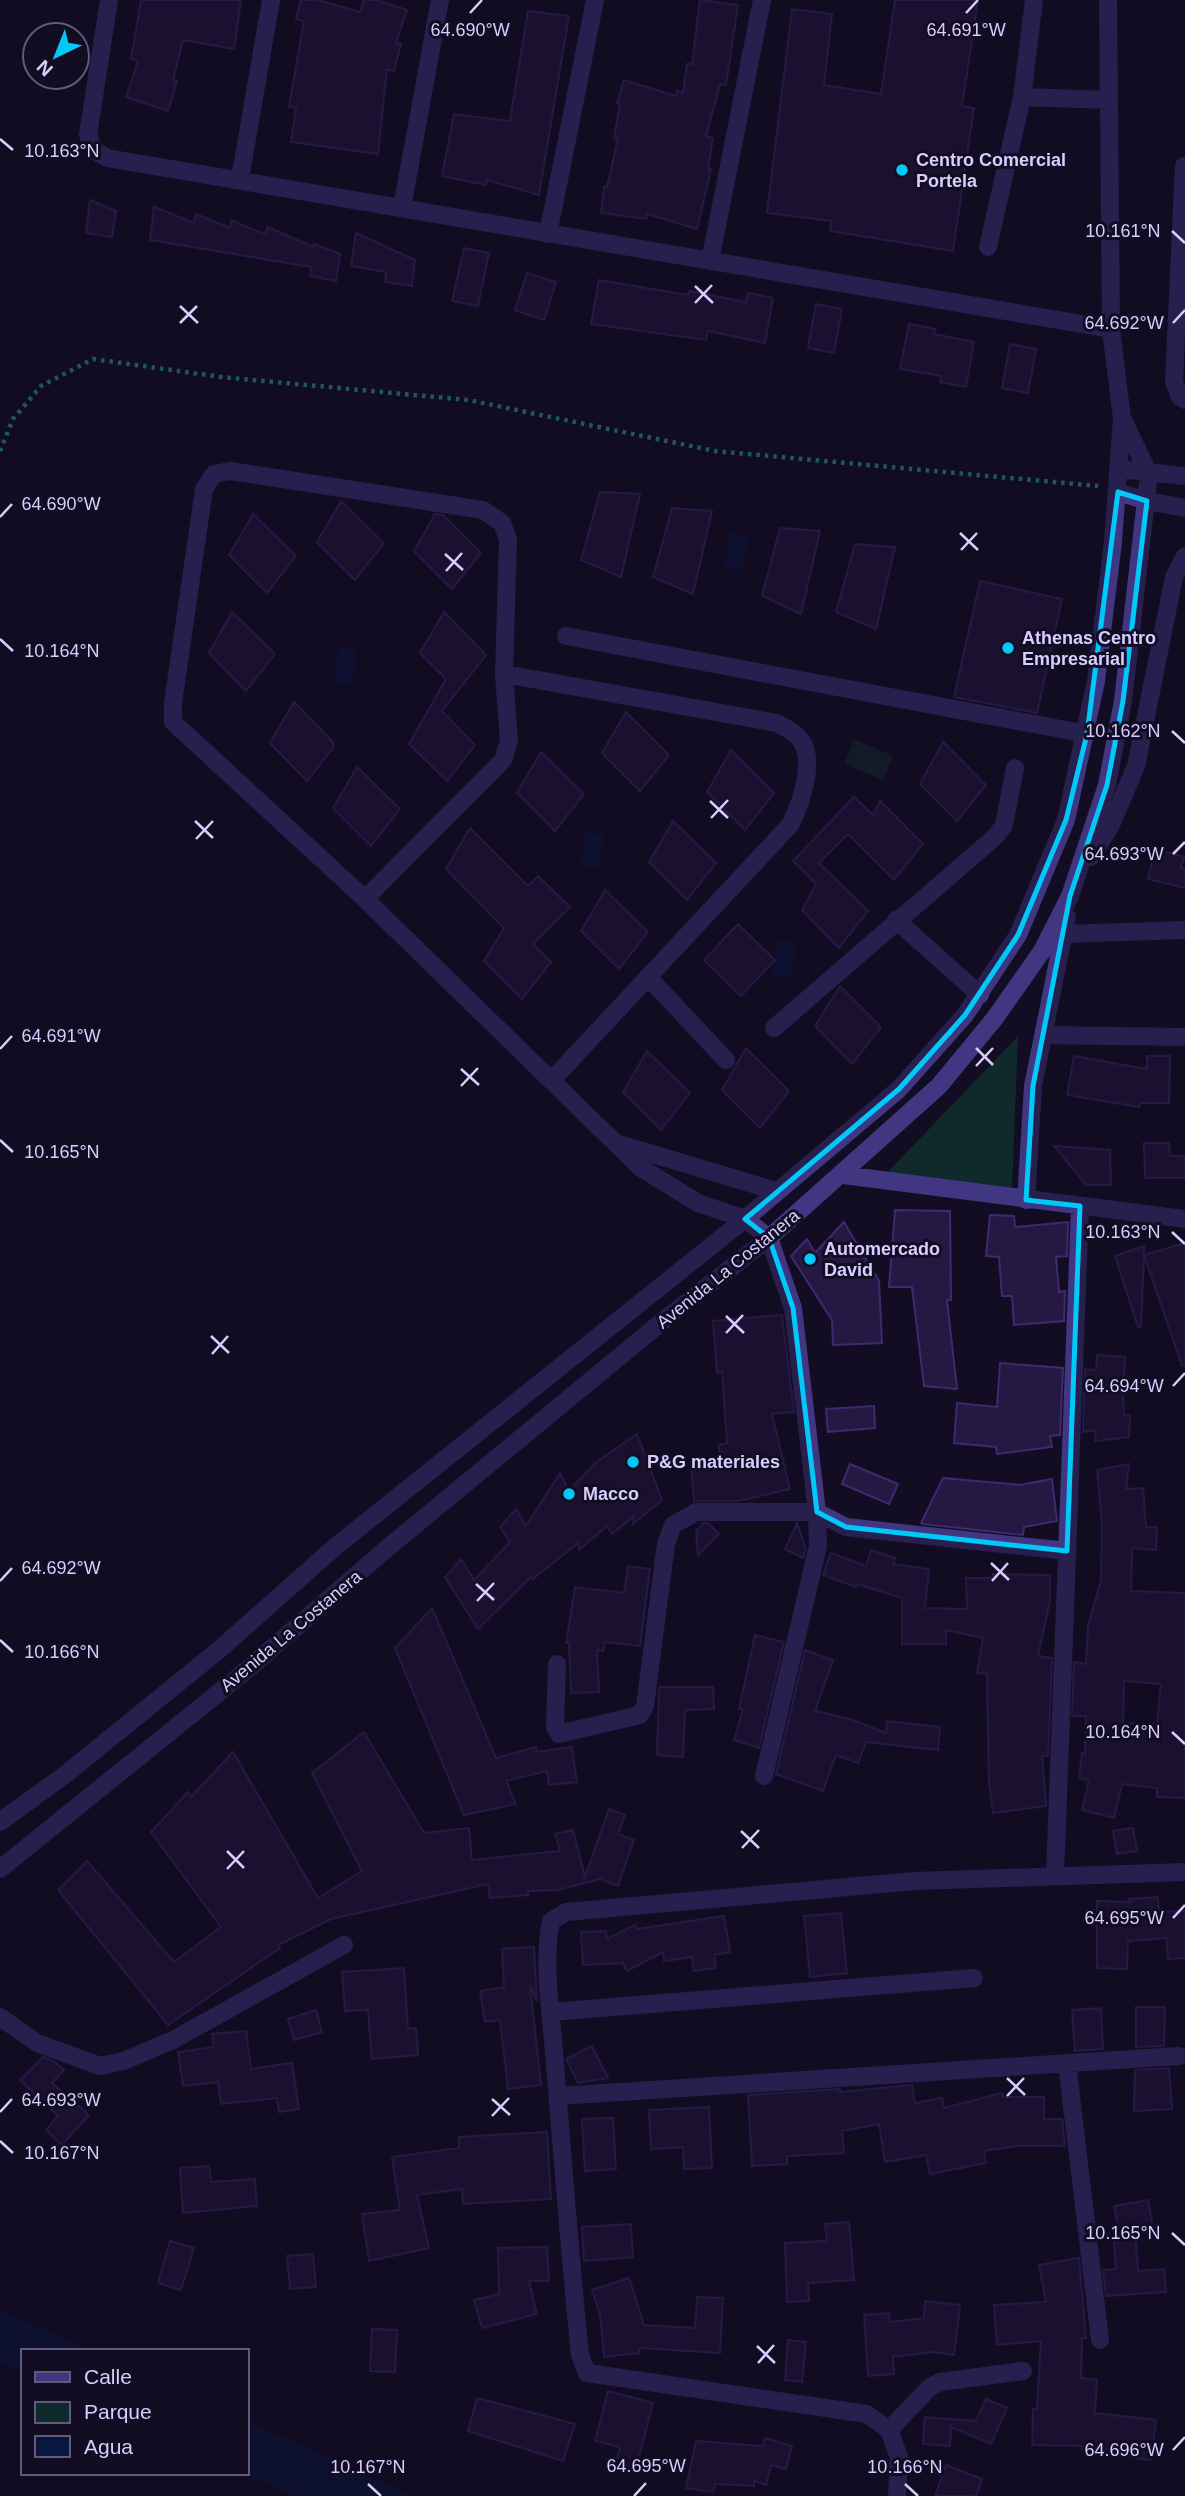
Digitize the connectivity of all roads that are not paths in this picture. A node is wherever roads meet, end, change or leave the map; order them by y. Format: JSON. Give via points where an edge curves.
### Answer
{"nodes":[{"id":1,"x":109,"y":0,"type":"edge"},
{"id":2,"x":271,"y":0,"type":"edge"},
{"id":3,"x":440,"y":0,"type":"edge"},
{"id":4,"x":595,"y":0,"type":"edge"},
{"id":5,"x":762,"y":0,"type":"edge"},
{"id":6,"x":1034,"y":0,"type":"edge"},
{"id":7,"x":1108,"y":0,"type":"edge"},
{"id":8,"x":1022,"y":97,"type":"junction"},
{"id":9,"x":1109,"y":100,"type":"junction"},
{"id":10,"x":1184,"y":166,"type":"edge"},
{"id":11,"x":240,"y":179,"type":"junction"},
{"id":12,"x":402,"y":207,"type":"junction"},
{"id":13,"x":548,"y":234,"type":"junction"},
{"id":14,"x":988,"y":247,"type":"dead end"},
{"id":15,"x":710,"y":261,"type":"junction"},
{"id":16,"x":1111,"y":329,"type":"junction"},
{"id":17,"x":1185,"y":400,"type":"edge"},
{"id":18,"x":1122,"y":418,"type":"junction"},
{"id":19,"x":1118,"y":469,"type":"junction"},
{"id":20,"x":1149,"y":474,"type":"junction"},
{"id":21,"x":1185,"y":476,"type":"edge"},
{"id":22,"x":1118,"y":490,"type":"junction"},
{"id":23,"x":1147,"y":501,"type":"junction"},
{"id":24,"x":1185,"y":508,"type":"edge"},
{"id":25,"x":1185,"y":556,"type":"edge"},
{"id":26,"x":566,"y":636,"type":"dead end"},
{"id":27,"x":504,"y":674,"type":"junction"},
{"id":28,"x":1087,"y":734,"type":"junction"},
{"id":29,"x":1015,"y":768,"type":"dead end"},
{"id":30,"x":1073,"y":888,"type":"junction"},
{"id":31,"x":365,"y":899,"type":"junction"},
{"id":32,"x":895,"y":920,"type":"junction"},
{"id":33,"x":1185,"y":930,"type":"edge"},
{"id":34,"x":1063,"y":934,"type":"junction"},
{"id":35,"x":648,"y":977,"type":"junction"},
{"id":36,"x":979,"y":995,"type":"junction"},
{"id":37,"x":774,"y":1027,"type":"dead end"},
{"id":38,"x":1044,"y":1035,"type":"junction"},
{"id":39,"x":1185,"y":1037,"type":"edge"},
{"id":40,"x":726,"y":1060,"type":"dead end"},
{"id":41,"x":552,"y":1080,"type":"junction"},
{"id":42,"x":613,"y":1142,"type":"junction"},
{"id":43,"x":843,"y":1175,"type":"junction"},
{"id":44,"x":776,"y":1191,"type":"junction"},
{"id":45,"x":1026,"y":1200,"type":"junction"},
{"id":46,"x":1080,"y":1206,"type":"junction"},
{"id":47,"x":744,"y":1219,"type":"junction"},
{"id":48,"x":1185,"y":1220,"type":"edge"},
{"id":49,"x":769,"y":1238,"type":"junction"},
{"id":50,"x":817,"y":1512,"type":"junction"},
{"id":51,"x":1067,"y":1551,"type":"junction"},
{"id":52,"x":557,"y":1664,"type":"dead end"},
{"id":53,"x":764,"y":1776,"type":"dead end"},
{"id":54,"x":0,"y":1822,"type":"edge"},
{"id":55,"x":0,"y":1869,"type":"edge"},
{"id":56,"x":1185,"y":1872,"type":"edge"},
{"id":57,"x":1055,"y":1876,"type":"junction"},
{"id":58,"x":344,"y":1945,"type":"dead end"},
{"id":59,"x":974,"y":1978,"type":"dead end"},
{"id":60,"x":551,"y":2012,"type":"junction"},
{"id":61,"x":0,"y":2017,"type":"edge"},
{"id":62,"x":1179,"y":2056,"type":"dead end"},
{"id":63,"x":1068,"y":2063,"type":"junction"},
{"id":64,"x":558,"y":2096,"type":"junction"},
{"id":65,"x":1100,"y":2340,"type":"dead end"},
{"id":66,"x":1023,"y":2371,"type":"dead end"},
{"id":67,"x":889,"y":2430,"type":"junction"},
{"id":68,"x":897,"y":2496,"type":"edge"}],
"edges":[{"from":1,"to":11,"type":"street","via":[[88,135],[94,150],[107,158]]},
{"from":2,"to":11,"type":"street"},
{"from":3,"to":12,"type":"street"},
{"from":4,"to":13,"type":"street"},
{"from":5,"to":15,"type":"street"},
{"from":6,"to":8,"type":"street"},
{"from":7,"to":9,"type":"street"},
{"from":8,"to":9,"type":"street"},
{"from":8,"to":14,"type":"street"},
{"from":9,"to":16,"type":"street"},
{"from":10,"to":17,"type":"street","via":[[1174,382]]},
{"from":11,"to":12,"type":"street"},
{"from":12,"to":13,"type":"street"},
{"from":13,"to":15,"type":"street"},
{"from":15,"to":16,"type":"street"},
{"from":16,"to":18,"type":"street"},
{"from":18,"to":19,"type":"street","name":"Avenida La Costanera"},
{"from":18,"to":20,"type":"street"},
{"from":19,"to":20,"type":"street"},
{"from":19,"to":22,"type":"street","name":"Avenida La Costanera"},
{"from":20,"to":21,"type":"street"},
{"from":20,"to":23,"type":"street","name":"Avenida La Costanera"},
{"from":22,"to":23,"type":"street"},
{"from":22,"to":28,"type":"street","name":"Avenida La Costanera"},
{"from":23,"to":24,"type":"street"},
{"from":23,"to":30,"type":"street","name":"Avenida La Costanera","via":[[1123,701],[1107,785]]},
{"from":25,"to":30,"type":"street","via":[[1174,577],[1136,766],[1111,825]]},
{"from":26,"to":28,"type":"street"},
{"from":27,"to":31,"type":"street","via":[[509,741],[502,760]]},
{"from":27,"to":31,"type":"street","via":[[508,539],[502,523],[483,510],[230,471],[214,474],[204,489],[173,722]]},
{"from":27,"to":35,"type":"street","via":[[778,723],[799,736],[806,779],[801,805],[790,825]]},
{"from":28,"to":36,"type":"street","name":"Avenida La Costanera","via":[[1066,820],[1044,879],[1018,935]]},
{"from":29,"to":32,"type":"street","via":[[1004,825],[996,836]]},
{"from":30,"to":34,"type":"street"},
{"from":30,"to":43,"type":"street","name":"Avenida La Costanera","via":[[1042,951],[967,1053],[939,1086]]},
{"from":31,"to":41,"type":"street"},
{"from":32,"to":36,"type":"street"},
{"from":32,"to":37,"type":"street"},
{"from":33,"to":34,"type":"street"},
{"from":34,"to":38,"type":"street"},
{"from":35,"to":40,"type":"street"},
{"from":35,"to":41,"type":"street"},
{"from":36,"to":44,"type":"street","name":"Avenida La Costanera","via":[[899,1089]]},
{"from":38,"to":39,"type":"street"},
{"from":38,"to":45,"type":"street","via":[[1033,1086]]},
{"from":41,"to":42,"type":"street"},
{"from":42,"to":44,"type":"street"},
{"from":42,"to":47,"type":"street","via":[[641,1168],[698,1203]]},
{"from":43,"to":45,"type":"street"},
{"from":43,"to":49,"type":"street","name":"Avenida La Costanera"},
{"from":44,"to":47,"type":"street","name":"Avenida La Costanera"},
{"from":45,"to":46,"type":"street"},
{"from":46,"to":48,"type":"street"},
{"from":46,"to":51,"type":"street"},
{"from":47,"to":49,"type":"street"},
{"from":47,"to":54,"type":"street","name":"Avenida La Costanera","via":[[345,1538],[220,1649],[66,1774]]},
{"from":49,"to":50,"type":"street","via":[[793,1308]]},
{"from":49,"to":55,"type":"street","name":"Avenida La Costanera","via":[[653,1328],[248,1670]]},
{"from":50,"to":51,"type":"street","via":[[846,1527]]},
{"from":50,"to":52,"type":"street","via":[[696,1512],[673,1525],[666,1544],[645,1706],[640,1715],[559,1734],[555,1727]]},
{"from":50,"to":53,"type":"street","via":[[818,1546]]},
{"from":51,"to":57,"type":"street"},
{"from":56,"to":57,"type":"street"},
{"from":57,"to":60,"type":"street","via":[[915,1881],[566,1912],[551,1921],[548,1937]]},
{"from":58,"to":61,"type":"street","via":[[175,2039],[124,2061],[100,2066],[37,2043]]},
{"from":59,"to":60,"type":"street"},
{"from":60,"to":64,"type":"street"},
{"from":62,"to":63,"type":"street"},
{"from":63,"to":64,"type":"street"},
{"from":63,"to":65,"type":"street"},
{"from":64,"to":67,"type":"street","via":[[580,2355],[587,2373],[867,2414]]},
{"from":66,"to":67,"type":"street","via":[[940,2382]]},
{"from":67,"to":68,"type":"street","via":[[899,2457]]}]}
